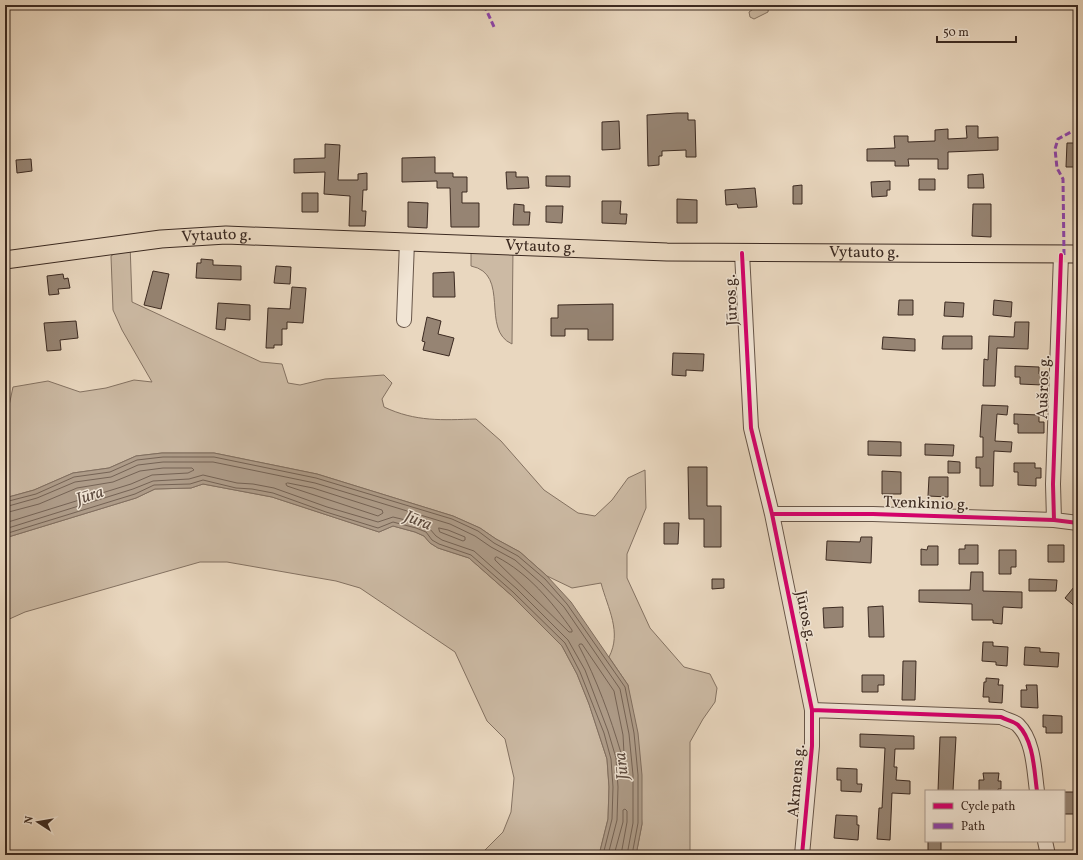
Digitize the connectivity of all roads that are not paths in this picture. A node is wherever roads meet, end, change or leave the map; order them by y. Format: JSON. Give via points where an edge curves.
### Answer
{"nodes":[{"id":1,"x":406,"y":242,"type":"junction"},
{"id":2,"x":742,"y":253,"type":"junction"},
{"id":3,"x":1078,"y":254,"type":"edge"},
{"id":4,"x":1061,"y":255,"type":"junction"},
{"id":5,"x":5,"y":260,"type":"edge"},
{"id":6,"x":404,"y":320,"type":"dead end"},
{"id":7,"x":772,"y":514,"type":"junction"},
{"id":8,"x":1054,"y":520,"type":"junction"},
{"id":9,"x":1078,"y":523,"type":"edge"},
{"id":10,"x":812,"y":710,"type":"junction"},
{"id":11,"x":1038,"y":790,"type":"edge"},
{"id":12,"x":1045,"y":842,"type":"edge"},
{"id":13,"x":802,"y":855,"type":"edge"},
{"id":14,"x":1048,"y":855,"type":"edge"}],
"edges":[{"from":1,"to":2,"type":"main road","name":"Vytauto g."},
{"from":1,"to":5,"type":"main road","name":"Vytauto g.","via":[[226,235],[161,239]]},
{"from":1,"to":6,"type":"street"},
{"from":2,"to":4,"type":"main road","name":"Vytauto g."},
{"from":2,"to":7,"type":"street","name":"Jūros g.","via":[[749,412]]},
{"from":3,"to":4,"type":"main road","name":"Vytauto g."},
{"from":4,"to":8,"type":"street","name":"Aušros g.","via":[[1053,472]]},
{"from":7,"to":8,"type":"street","name":"Tvenkinio g.","via":[[873,514]]},
{"from":7,"to":10,"type":"street","name":"Jūros g."},
{"from":8,"to":9,"type":"street","name":"Tvenkinio g."},
{"from":10,"to":11,"type":"street","via":[[1001,717],[1017,724],[1026,734]]},
{"from":10,"to":13,"type":"street","name":"Akmens g.","via":[[812,746]]},
{"from":12,"to":14,"type":"street"}]}
